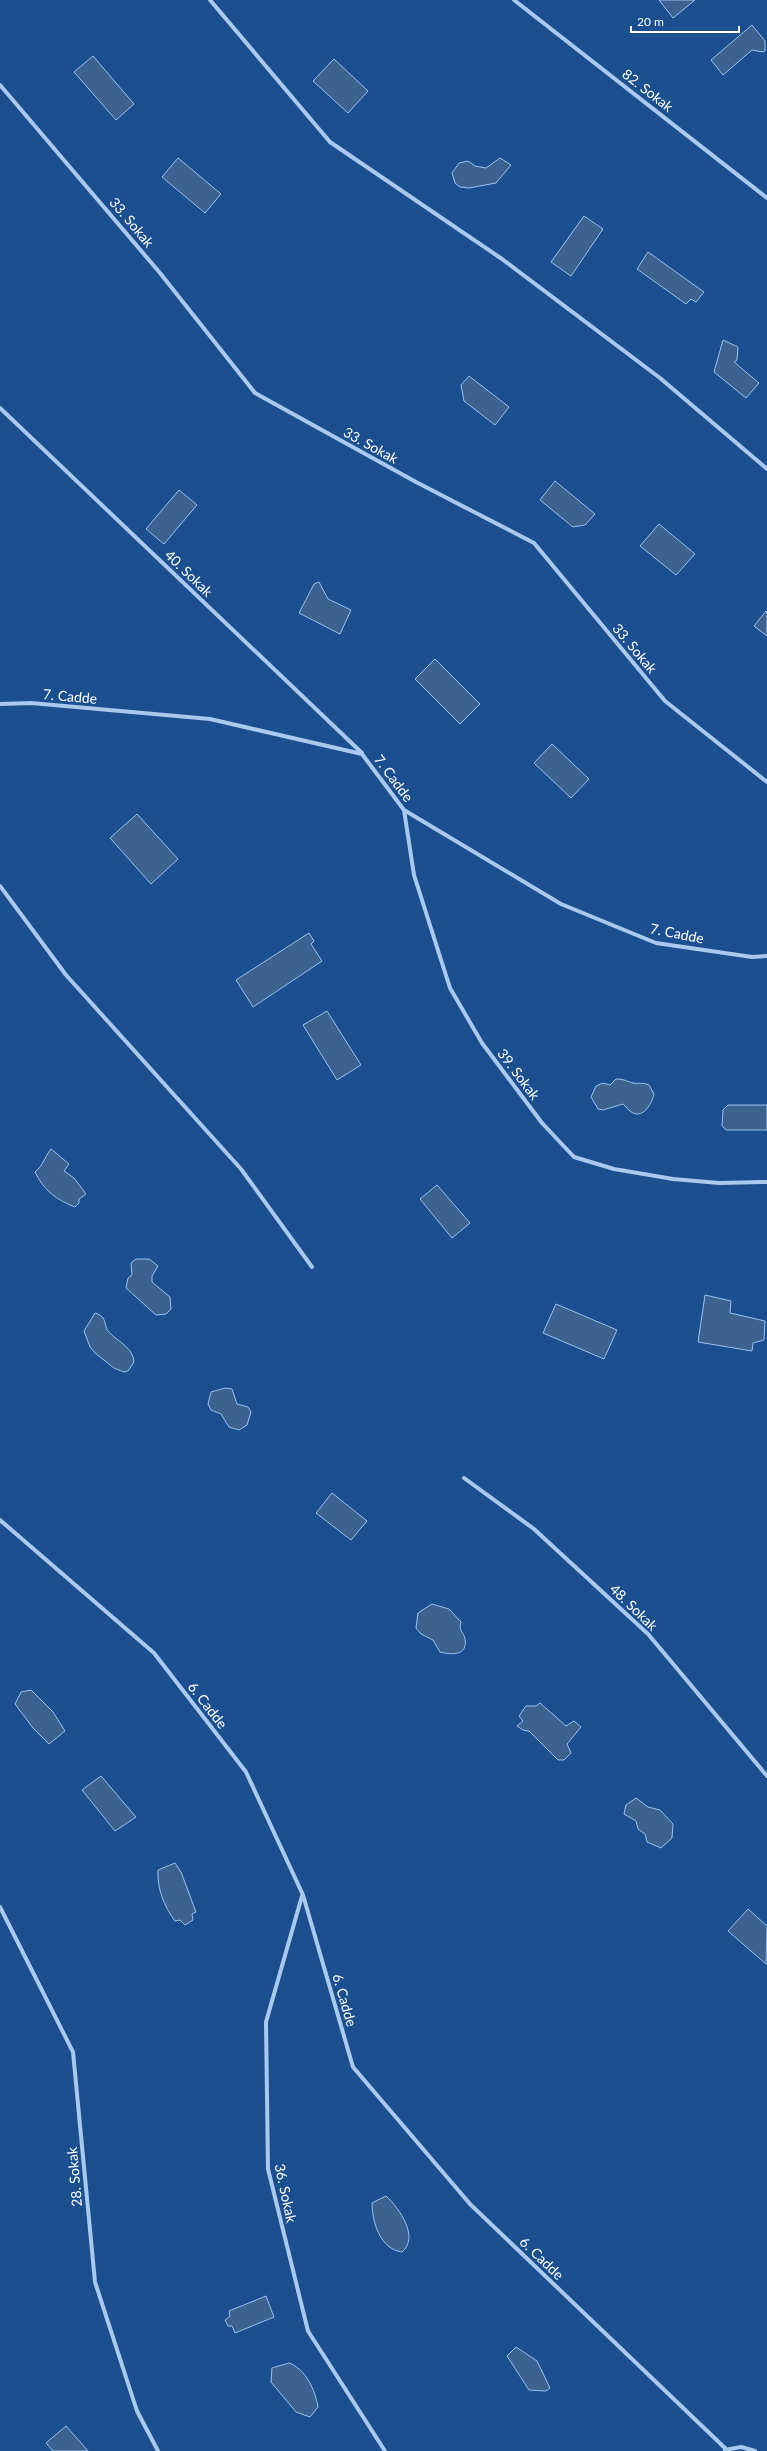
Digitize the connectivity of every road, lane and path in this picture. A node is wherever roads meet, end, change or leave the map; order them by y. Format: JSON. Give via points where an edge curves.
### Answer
{"nodes":[{"id":1,"x":210,"y":0,"type":"edge"},
{"id":2,"x":514,"y":0,"type":"edge"},
{"id":3,"x":0,"y":85,"type":"edge"},
{"id":4,"x":767,"y":198,"type":"edge"},
{"id":5,"x":0,"y":408,"type":"edge"},
{"id":6,"x":767,"y":469,"type":"edge"},
{"id":7,"x":0,"y":704,"type":"edge"},
{"id":8,"x":362,"y":754,"type":"junction"},
{"id":9,"x":767,"y":782,"type":"edge"},
{"id":10,"x":404,"y":810,"type":"junction"},
{"id":11,"x":0,"y":886,"type":"edge"},
{"id":12,"x":767,"y":956,"type":"edge"},
{"id":13,"x":767,"y":1182,"type":"edge"},
{"id":14,"x":312,"y":1267,"type":"dead end"},
{"id":15,"x":464,"y":1478,"type":"dead end"},
{"id":16,"x":0,"y":1520,"type":"edge"},
{"id":17,"x":767,"y":1776,"type":"edge"},
{"id":18,"x":303,"y":1896,"type":"junction"},
{"id":19,"x":0,"y":1907,"type":"edge"},
{"id":20,"x":725,"y":2450,"type":"edge"},
{"id":21,"x":158,"y":2451,"type":"edge"},
{"id":22,"x":385,"y":2451,"type":"edge"},
{"id":23,"x":755,"y":2451,"type":"edge"}],
"edges":[{"from":1,"to":6,"type":"street","via":[[330,142],[502,258],[660,378]]},
{"from":2,"to":4,"type":"street","name":"82. Sokak"},
{"from":3,"to":9,"type":"street","name":"33. Sokak","via":[[160,273],[255,393],[416,482],[534,543],[665,701]]},
{"from":5,"to":8,"type":"street","name":"40. Sokak"},
{"from":7,"to":8,"type":"street","name":"7. Cadde","via":[[31,703],[210,719]]},
{"from":8,"to":10,"type":"street","name":"7. Cadde"},
{"from":10,"to":12,"type":"street","name":"7. Cadde","via":[[561,904],[656,943],[752,957]]},
{"from":10,"to":13,"type":"street","name":"39. Sokak","via":[[414,875],[450,988],[482,1043],[542,1123],[574,1157],[614,1169],[673,1179],[719,1183]]},
{"from":11,"to":14,"type":"street","via":[[66,975],[241,1169]]},
{"from":15,"to":17,"type":"street","name":"48. Sokak","via":[[534,1529],[648,1634]]},
{"from":16,"to":18,"type":"street","name":"6. Cadde","via":[[154,1653],[246,1772]]},
{"from":18,"to":20,"type":"street","name":"6. Cadde","via":[[353,2067],[470,2204]]},
{"from":18,"to":22,"type":"street","name":"36. Sokak","via":[[266,2022],[268,2170],[308,2331]]},
{"from":19,"to":21,"type":"street","name":"28. Sokak","via":[[73,2052],[95,2282],[137,2411]]},
{"from":20,"to":23,"type":"street","via":[[741,2447]]}]}
